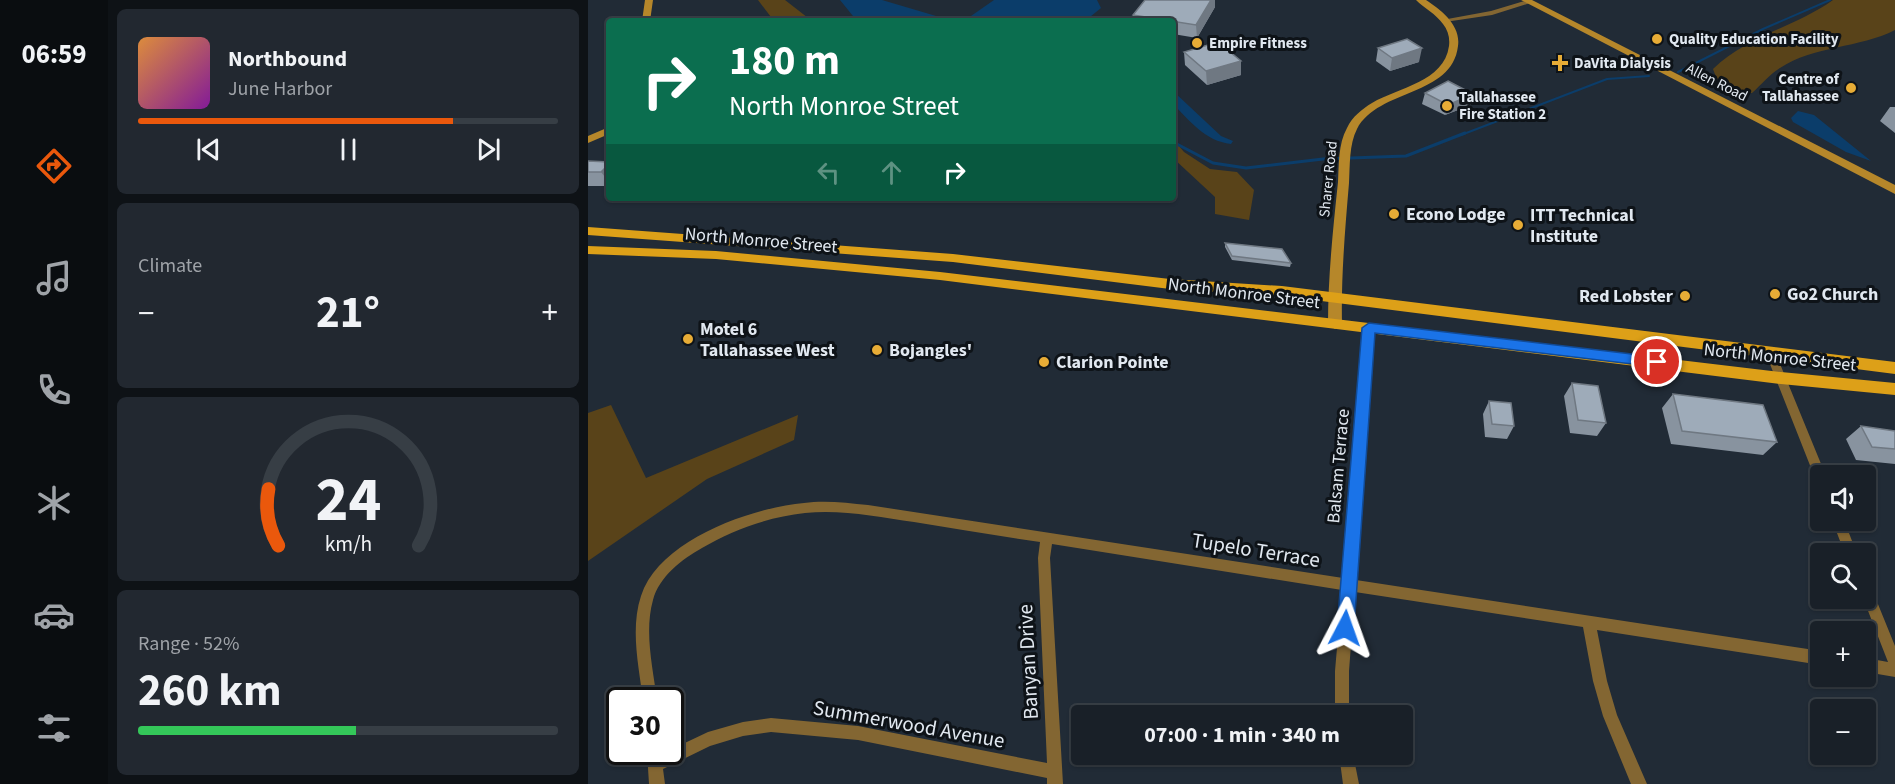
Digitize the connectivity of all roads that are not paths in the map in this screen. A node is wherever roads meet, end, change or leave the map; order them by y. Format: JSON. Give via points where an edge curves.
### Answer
{"nodes":[{"id":1,"x":649,"y":0,"type":"edge"},
{"id":2,"x":1420,"y":0,"type":"edge"},
{"id":3,"x":1526,"y":1,"type":"edge"},
{"id":4,"x":646,"y":18,"type":"edge"},
{"id":5,"x":1445,"y":20,"type":"junction"},
{"id":6,"x":606,"y":131,"type":"edge"},
{"id":7,"x":588,"y":140,"type":"edge"},
{"id":8,"x":1895,"y":190,"type":"edge"},
{"id":9,"x":588,"y":231,"type":"edge"},
{"id":10,"x":733,"y":240,"type":"junction"},
{"id":11,"x":591,"y":251,"type":"edge"},
{"id":12,"x":716,"y":255,"type":"junction"},
{"id":13,"x":932,"y":257,"type":"junction"},
{"id":14,"x":953,"y":258,"type":"junction"},
{"id":15,"x":922,"y":274,"type":"junction"},
{"id":16,"x":940,"y":276,"type":"junction"},
{"id":17,"x":1112,"y":277,"type":"junction"},
{"id":18,"x":1140,"y":280,"type":"junction"},
{"id":19,"x":1100,"y":295,"type":"junction"},
{"id":20,"x":1334,"y":297,"type":"junction"},
{"id":21,"x":1132,"y":299,"type":"junction"},
{"id":22,"x":1526,"y":322,"type":"junction"},
{"id":23,"x":1335,"y":324,"type":"junction"},
{"id":24,"x":1369,"y":328,"type":"junction"},
{"id":25,"x":1530,"y":347,"type":"junction"},
{"id":26,"x":1771,"y":354,"type":"junction"},
{"id":27,"x":1895,"y":368,"type":"edge"},
{"id":28,"x":1781,"y":378,"type":"junction"},
{"id":29,"x":1895,"y":389,"type":"edge"},
{"id":30,"x":1816,"y":465,"type":"edge"},
{"id":31,"x":1047,"y":539,"type":"junction"},
{"id":32,"x":1348,"y":585,"type":"junction"},
{"id":33,"x":1873,"y":609,"type":"edge"},
{"id":34,"x":1589,"y":623,"type":"junction"},
{"id":35,"x":1810,"y":656,"type":"edge"},
{"id":36,"x":1895,"y":663,"type":"edge"},
{"id":37,"x":1876,"y":667,"type":"edge"},
{"id":38,"x":1895,"y":670,"type":"edge"},
{"id":39,"x":649,"y":687,"type":"edge"},
{"id":40,"x":1342,"y":705,"type":"edge"},
{"id":41,"x":684,"y":748,"type":"edge"},
{"id":42,"x":656,"y":765,"type":"edge"},
{"id":43,"x":1348,"y":765,"type":"edge"},
{"id":44,"x":1054,"y":778,"type":"edge"},
{"id":45,"x":657,"y":784,"type":"edge"},
{"id":46,"x":1351,"y":784,"type":"edge"},
{"id":47,"x":1640,"y":784,"type":"edge"}],
"edges":[{"from":1,"to":4,"type":"street"},
{"from":2,"to":5,"type":"street"},
{"from":3,"to":5,"type":"street","via":[[1492,13]]},
{"from":3,"to":8,"type":"street","name":"Allen Road"},
{"from":5,"to":20,"type":"street","name":"Sharer Road","via":[[1454,45],[1448,63],[1425,82],[1382,100],[1362,114],[1352,128],[1344,172]]},
{"from":6,"to":7,"type":"street"},
{"from":9,"to":10,"type":"main road","name":"North Monroe Street"},
{"from":10,"to":12,"type":"main road"},
{"from":10,"to":13,"type":"main road","name":"North Monroe Street"},
{"from":11,"to":12,"type":"main road","name":"North Monroe Street"},
{"from":12,"to":15,"type":"main road","name":"North Monroe Street"},
{"from":13,"to":14,"type":"main road","name":"North Monroe Street"},
{"from":13,"to":15,"type":"main road"},
{"from":14,"to":16,"type":"main road"},
{"from":14,"to":17,"type":"main road","name":"North Monroe Street"},
{"from":15,"to":16,"type":"main road","name":"North Monroe Street"},
{"from":16,"to":19,"type":"main road","name":"North Monroe Street"},
{"from":17,"to":18,"type":"main road","name":"North Monroe Street"},
{"from":17,"to":19,"type":"main road"},
{"from":18,"to":20,"type":"main road","name":"North Monroe Street"},
{"from":18,"to":21,"type":"main road"},
{"from":19,"to":21,"type":"main road","name":"North Monroe Street"},
{"from":20,"to":22,"type":"main road","name":"North Monroe Street"},
{"from":20,"to":23,"type":"street","name":"Sharer Road"},
{"from":21,"to":23,"type":"main road","name":"North Monroe Street"},
{"from":22,"to":25,"type":"main road"},
{"from":22,"to":26,"type":"main road","name":"North Monroe Street"},
{"from":23,"to":24,"type":"main road","name":"North Monroe Street"},
{"from":24,"to":25,"type":"main road","name":"North Monroe Street"},
{"from":24,"to":32,"type":"street","name":"Balsam Terrace"},
{"from":25,"to":28,"type":"main road","name":"North Monroe Street"},
{"from":26,"to":27,"type":"main road","name":"North Monroe Street"},
{"from":26,"to":28,"type":"street"},
{"from":28,"to":29,"type":"main road","name":"North Monroe Street"},
{"from":28,"to":30,"type":"street"},
{"from":31,"to":32,"type":"street","name":"Tupelo Terrace"},
{"from":31,"to":39,"type":"street","name":"Tupelo Terrace","via":[[833,507],[786,511],[734,528],[690,548],[663,569],[647,596],[642,618]]},
{"from":31,"to":44,"type":"street","name":"Banyan Drive","via":[[1044,558]]},
{"from":32,"to":34,"type":"street","name":"Tupelo Terrace"},
{"from":32,"to":40,"type":"street","name":"Balsam Terrace"},
{"from":33,"to":36,"type":"street"},
{"from":34,"to":35,"type":"street","name":"Tupelo Terrace"},
{"from":34,"to":47,"type":"street","via":[[1610,716]]},
{"from":37,"to":38,"type":"street"},
{"from":41,"to":44,"type":"street","name":"Summerwood Avenue","via":[[743,729],[771,725],[858,733]]},
{"from":42,"to":45,"type":"street"},
{"from":43,"to":46,"type":"street"}]}
